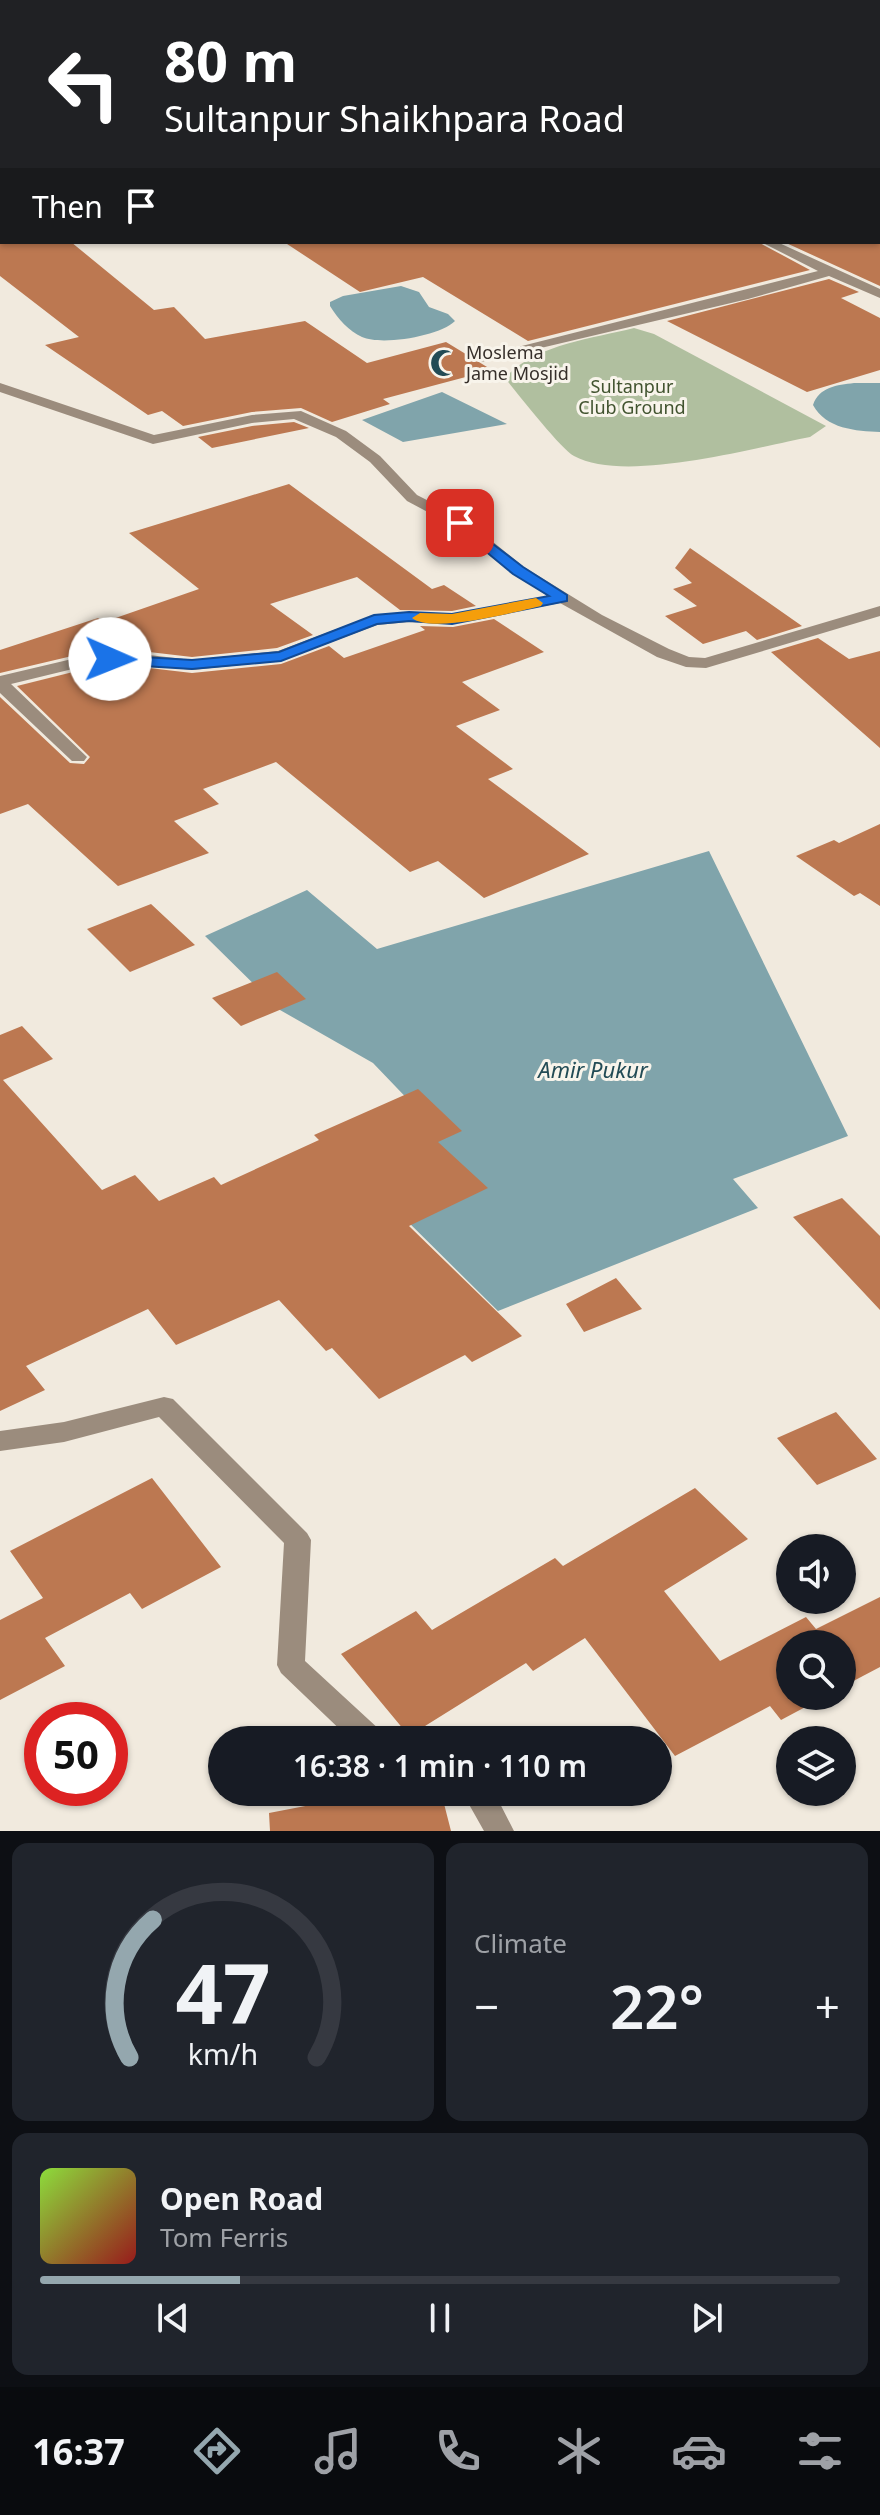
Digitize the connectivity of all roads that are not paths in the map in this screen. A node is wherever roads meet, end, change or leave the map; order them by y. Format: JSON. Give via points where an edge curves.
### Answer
{"nodes":[{"id":1,"x":771,"y":244,"type":"edge"},
{"id":2,"x":831,"y":271,"type":"junction"},
{"id":3,"x":880,"y":294,"type":"edge"},
{"id":4,"x":481,"y":358,"type":"dead end"},
{"id":5,"x":0,"y":387,"type":"edge"},
{"id":6,"x":562,"y":598,"type":"junction"},
{"id":7,"x":880,"y":611,"type":"edge"},
{"id":8,"x":0,"y":682,"type":"edge"},
{"id":9,"x":78,"y":757,"type":"dead end"},
{"id":10,"x":0,"y":1441,"type":"edge"},
{"id":11,"x":356,"y":1726,"type":"edge"},
{"id":12,"x":487,"y":1806,"type":"edge"},
{"id":13,"x":499,"y":1831,"type":"edge"}],
"edges":[{"from":1,"to":2,"type":"street"},
{"from":2,"to":3,"type":"street"},
{"from":2,"to":4,"type":"street"},
{"from":5,"to":6,"type":"street","via":[[153,440],[296,414],[341,434],[375,459],[412,498],[460,523]]},
{"from":6,"to":7,"type":"street","via":[[663,653],[706,663]]},
{"from":6,"to":8,"type":"street","via":[[452,619],[374,620],[281,656],[192,665],[132,658],[89,660]]},
{"from":8,"to":9,"type":"street"},
{"from":10,"to":11,"type":"street","via":[[64,1432],[164,1406],[298,1540],[291,1665]]},
{"from":12,"to":13,"type":"street"}]}
